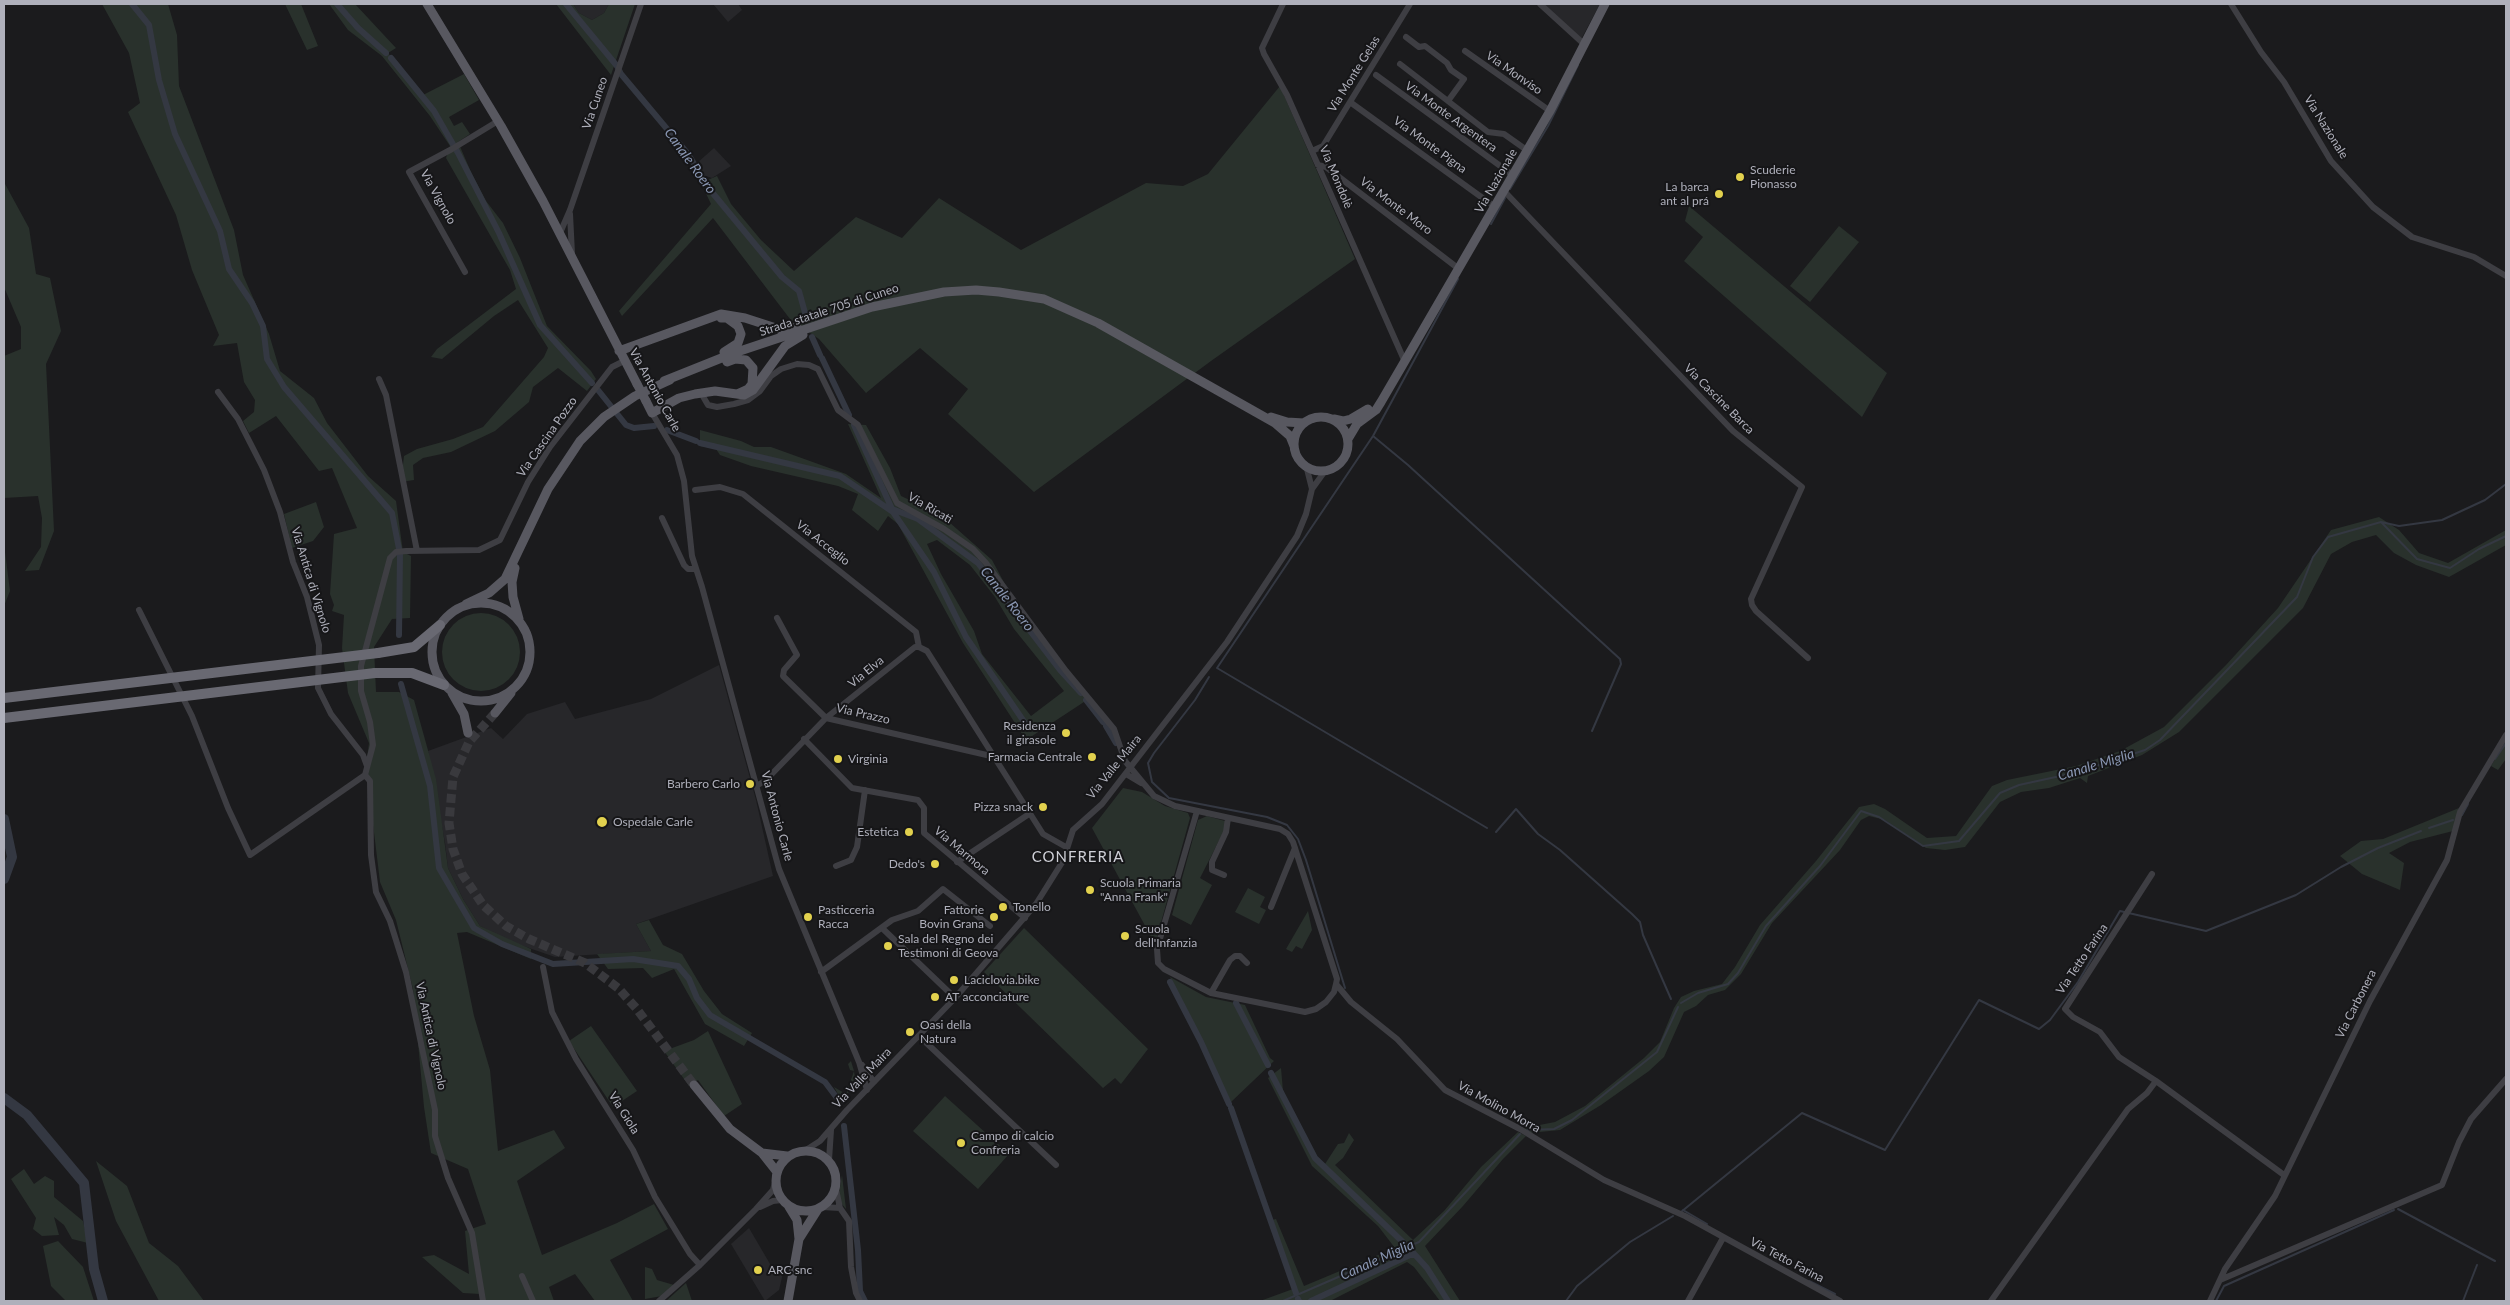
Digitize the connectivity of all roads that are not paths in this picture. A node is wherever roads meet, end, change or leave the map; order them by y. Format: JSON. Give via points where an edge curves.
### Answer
{"nodes":[{"id":1,"x":641,"y":4,"type":"edge"},
{"id":2,"x":1283,"y":4,"type":"edge"},
{"id":3,"x":1410,"y":4,"type":"edge"},
{"id":4,"x":1540,"y":4,"type":"edge"},
{"id":5,"x":1605,"y":4,"type":"edge"},
{"id":6,"x":2231,"y":4,"type":"edge"},
{"id":7,"x":428,"y":5,"type":"edge"},
{"id":8,"x":1406,"y":37,"type":"dead end"},
{"id":9,"x":1585,"y":45,"type":"junction"},
{"id":10,"x":1465,"y":51,"type":"dead end"},
{"id":11,"x":1400,"y":64,"type":"dead end"},
{"id":12,"x":1376,"y":75,"type":"dead end"},
{"id":13,"x":1448,"y":101,"type":"junction"},
{"id":14,"x":1350,"y":102,"type":"junction"},
{"id":15,"x":1550,"y":111,"type":"junction"},
{"id":16,"x":498,"y":121,"type":"junction"},
{"id":17,"x":1312,"y":151,"type":"junction"},
{"id":18,"x":1528,"y":151,"type":"junction"},
{"id":19,"x":1318,"y":165,"type":"junction"},
{"id":20,"x":1514,"y":176,"type":"junction"},
{"id":21,"x":1504,"y":192,"type":"junction"},
{"id":22,"x":1495,"y":208,"type":"junction"},
{"id":23,"x":570,"y":210,"type":"junction"},
{"id":24,"x":567,"y":218,"type":"junction"},
{"id":25,"x":552,"y":219,"type":"junction"},
{"id":26,"x":570,"y":227,"type":"junction"},
{"id":27,"x":560,"y":233,"type":"junction"},
{"id":28,"x":572,"y":258,"type":"junction"},
{"id":29,"x":1459,"y":269,"type":"junction"},
{"id":30,"x":466,"y":272,"type":"dead end"},
{"id":31,"x":2506,"y":276,"type":"edge"},
{"id":32,"x":872,"y":307,"type":"junction"},
{"id":33,"x":714,"y":317,"type":"junction"},
{"id":34,"x":619,"y":351,"type":"junction"},
{"id":35,"x":624,"y":361,"type":"junction"},
{"id":36,"x":1404,"y":364,"type":"junction"},
{"id":37,"x":378,"y":379,"type":"dead end"},
{"id":38,"x":668,"y":379,"type":"junction"},
{"id":39,"x":218,"y":392,"type":"dead end"},
{"id":40,"x":700,"y":393,"type":"junction"},
{"id":41,"x":737,"y":394,"type":"junction"},
{"id":42,"x":1385,"y":394,"type":"junction"},
{"id":43,"x":1250,"y":408,"type":"junction"},
{"id":44,"x":652,"y":413,"type":"junction"},
{"id":45,"x":1325,"y":417,"type":"junction"},
{"id":46,"x":1304,"y":423,"type":"junction"},
{"id":47,"x":1348,"y":439,"type":"junction"},
{"id":48,"x":1294,"y":446,"type":"junction"},
{"id":49,"x":1302,"y":463,"type":"junction"},
{"id":50,"x":1325,"y":471,"type":"junction"},
{"id":51,"x":695,"y":490,"type":"dead end"},
{"id":52,"x":1312,"y":490,"type":"junction"},
{"id":53,"x":662,"y":518,"type":"dead end"},
{"id":54,"x":521,"y":548,"type":"junction"},
{"id":55,"x":417,"y":551,"type":"junction"},
{"id":56,"x":696,"y":569,"type":"junction"},
{"id":57,"x":466,"y":604,"type":"junction"},
{"id":58,"x":139,"y":610,"type":"dead end"},
{"id":59,"x":777,"y":618,"type":"dead end"},
{"id":60,"x":519,"y":619,"type":"junction"},
{"id":61,"x":440,"y":625,"type":"junction"},
{"id":62,"x":919,"y":647,"type":"junction"},
{"id":63,"x":1808,"y":658,"type":"dead end"},
{"id":64,"x":447,"y":688,"type":"junction"},
{"id":65,"x":514,"y":689,"type":"junction"},
{"id":66,"x":4,"y":698,"type":"edge"},
{"id":67,"x":496,"y":713,"type":"tunnel mouth"},
{"id":68,"x":4,"y":718,"type":"edge"},
{"id":69,"x":826,"y":718,"type":"junction"},
{"id":70,"x":468,"y":734,"type":"dead end"},
{"id":71,"x":2506,"y":735,"type":"edge"},
{"id":72,"x":804,"y":739,"type":"junction"},
{"id":73,"x":991,"y":756,"type":"junction"},
{"id":74,"x":367,"y":766,"type":"junction"},
{"id":75,"x":1131,"y":767,"type":"junction"},
{"id":76,"x":1126,"y":774,"type":"junction"},
{"id":77,"x":365,"y":775,"type":"junction"},
{"id":78,"x":1143,"y":784,"type":"junction"},
{"id":79,"x":756,"y":786,"type":"junction"},
{"id":80,"x":865,"y":790,"type":"junction"},
{"id":81,"x":1197,"y":811,"type":"junction"},
{"id":82,"x":1029,"y":814,"type":"junction"},
{"id":83,"x":1228,"y":818,"type":"junction"},
{"id":84,"x":1066,"y":847,"type":"junction"},
{"id":85,"x":1295,"y":848,"type":"junction"},
{"id":86,"x":958,"y":862,"type":"junction"},
{"id":87,"x":836,"y":866,"type":"dead end"},
{"id":88,"x":1301,"y":866,"type":"junction"},
{"id":89,"x":1286,"y":873,"type":"junction"},
{"id":90,"x":2152,"y":874,"type":"dead end"},
{"id":91,"x":1224,"y":876,"type":"dead end"},
{"id":92,"x":1271,"y":907,"type":"dead end"},
{"id":93,"x":1024,"y":918,"type":"junction"},
{"id":94,"x":990,"y":926,"type":"dead end"},
{"id":95,"x":882,"y":928,"type":"junction"},
{"id":96,"x":1248,"y":963,"type":"dead end"},
{"id":97,"x":543,"y":967,"type":"dead end"},
{"id":98,"x":821,"y":972,"type":"junction"},
{"id":99,"x":1336,"y":984,"type":"junction"},
{"id":100,"x":1211,"y":993,"type":"junction"},
{"id":101,"x":955,"y":998,"type":"junction"},
{"id":102,"x":919,"y":1036,"type":"junction"},
{"id":103,"x":860,"y":1062,"type":"junction"},
{"id":104,"x":2506,"y":1078,"type":"edge"},
{"id":105,"x":2156,"y":1081,"type":"junction"},
{"id":106,"x":874,"y":1082,"type":"junction"},
{"id":107,"x":694,"y":1085,"type":"tunnel mouth"},
{"id":108,"x":867,"y":1090,"type":"junction"},
{"id":109,"x":831,"y":1130,"type":"junction"},
{"id":110,"x":806,"y":1150,"type":"junction"},
{"id":111,"x":762,"y":1153,"type":"junction"},
{"id":112,"x":787,"y":1156,"type":"junction"},
{"id":113,"x":829,"y":1160,"type":"junction"},
{"id":114,"x":1056,"y":1165,"type":"dead end"},
{"id":115,"x":777,"y":1172,"type":"junction"},
{"id":116,"x":2284,"y":1175,"type":"junction"},
{"id":117,"x":776,"y":1182,"type":"junction"},
{"id":118,"x":836,"y":1189,"type":"junction"},
{"id":119,"x":785,"y":1203,"type":"junction"},
{"id":120,"x":820,"y":1208,"type":"junction"},
{"id":121,"x":840,"y":1208,"type":"junction"},
{"id":122,"x":756,"y":1209,"type":"junction"},
{"id":123,"x":1723,"y":1238,"type":"junction"},
{"id":124,"x":799,"y":1239,"type":"junction"},
{"id":125,"x":700,"y":1265,"type":"junction"},
{"id":126,"x":522,"y":1276,"type":"dead end"},
{"id":127,"x":2220,"y":1280,"type":"junction"},
{"id":128,"x":483,"y":1301,"type":"edge"},
{"id":129,"x":533,"y":1301,"type":"edge"},
{"id":130,"x":659,"y":1301,"type":"edge"},
{"id":131,"x":788,"y":1301,"type":"edge"},
{"id":132,"x":860,"y":1301,"type":"edge"},
{"id":133,"x":1688,"y":1301,"type":"edge"},
{"id":134,"x":1840,"y":1301,"type":"edge"},
{"id":135,"x":1991,"y":1301,"type":"edge"},
{"id":136,"x":2210,"y":1301,"type":"edge"}],
"edges":[{"from":1,"to":23,"type":"street","name":"Via Cuneo"},
{"from":2,"to":17,"type":"street","name":"Via Mondolè","via":[[1262,48]]},
{"from":3,"to":14,"type":"street","name":"Via Monte Gelas"},
{"from":4,"to":9,"type":"street"},
{"from":5,"to":9,"type":"main road","name":"Via Nazionale"},
{"from":6,"to":31,"type":"street","name":"Via Nazionale","via":[[2284,82],[2331,162],[2373,206],[2412,237],[2474,257]]},
{"from":7,"to":16,"type":"main road"},
{"from":8,"to":13,"type":"street","via":[[1418,47],[1425,46],[1464,79]]},
{"from":9,"to":15,"type":"main road","name":"Via Nazionale"},
{"from":10,"to":15,"type":"street","name":"Via Monviso"},
{"from":11,"to":13,"type":"street"},
{"from":12,"to":20,"type":"street","name":"Via Monte Argentera"},
{"from":13,"to":18,"type":"street","via":[[1488,132],[1504,134]]},
{"from":14,"to":17,"type":"street","name":"Via Monte Gelas","via":[[1323,146]]},
{"from":14,"to":22,"type":"street","name":"Via Monte Pigna"},
{"from":15,"to":18,"type":"main road","name":"Via Nazionale"},
{"from":16,"to":25,"type":"main road"},
{"from":16,"to":30,"type":"street","name":"Via Vignolo","via":[[409,172]]},
{"from":17,"to":19,"type":"street","name":"Via Mondolè"},
{"from":18,"to":20,"type":"main road","name":"Via Nazionale"},
{"from":19,"to":29,"type":"street","name":"Via Monte Moro"},
{"from":19,"to":36,"type":"street","name":"Via Mondolè"},
{"from":20,"to":21,"type":"main road","name":"Via Nazionale"},
{"from":21,"to":22,"type":"main road","name":"Via Nazionale"},
{"from":21,"to":63,"type":"street","name":"Via Cascine Barca","via":[[1733,432],[1802,487],[1751,600],[1756,611]]},
{"from":22,"to":29,"type":"main road","name":"Via Nazionale"},
{"from":23,"to":24,"type":"street","name":"Via Cuneo"},
{"from":23,"to":26,"type":"street","name":"Via Cuneo"},
{"from":24,"to":25,"type":"street"},
{"from":24,"to":27,"type":"street","name":"Via Cuneo"},
{"from":25,"to":27,"type":"main road"},
{"from":26,"to":27,"type":"street"},
{"from":26,"to":28,"type":"street","name":"Via Cuneo"},
{"from":27,"to":28,"type":"main road","name":"Via Antonio Carle"},
{"from":28,"to":34,"type":"main road","name":"Via Antonio Carle"},
{"from":29,"to":36,"type":"main road","name":"Via Nazionale"},
{"from":32,"to":33,"type":"main road","via":[[858,308],[786,329],[728,314]]},
{"from":32,"to":38,"type":"main road","name":"Strada statale 705 di Cuneo"},
{"from":32,"to":41,"type":"main road","via":[[861,316],[794,339],[785,346],[754,390],[744,395]]},
{"from":32,"to":43,"type":"main road","name":"Strada statale 705 di Cuneo","via":[[928,295],[976,290],[1044,299],[1106,327]]},
{"from":33,"to":34,"type":"main road"},
{"from":33,"to":38,"type":"main road","via":[[727,318],[738,326],[741,334],[738,343]]},
{"from":34,"to":35,"type":"main road","name":"Via Antonio Carle"},
{"from":35,"to":44,"type":"main road","name":"Via Antonio Carle","bridge":true},
{"from":35,"to":55,"type":"street","name":"Via Cascina Pozzo","via":[[612,367],[550,447],[528,482],[500,540],[479,550]]},
{"from":36,"to":42,"type":"main road"},
{"from":37,"to":55,"type":"street","via":[[386,395]]},
{"from":38,"to":41,"type":"main road","via":[[689,376],[735,359],[746,360],[753,368],[752,384]]},
{"from":38,"to":54,"type":"main road","via":[[612,412],[580,441],[548,489]]},
{"from":39,"to":74,"type":"street","name":"Via Antica di Vignolo","via":[[238,419],[280,512],[319,645],[318,688],[331,714]]},
{"from":40,"to":41,"type":"main road"},
{"from":40,"to":44,"type":"main road","via":[[679,398]]},
{"from":40,"to":75,"type":"street","name":"Via Ricati","via":[[708,405],[734,404],[748,400],[781,369],[798,364],[818,368],[838,410],[858,425],[897,503],[973,549],[1114,729],[1121,753]]},
{"from":42,"to":45,"type":"main road","via":[[1350,419]]},
{"from":42,"to":47,"type":"main road","via":[[1376,410],[1352,430]]},
{"from":43,"to":46,"type":"main road","name":"Strada statale 705 di Cuneo","via":[[1287,422]]},
{"from":43,"to":48,"type":"main road","name":"Strada statale 705 di Cuneo","via":[[1290,436]]},
{"from":44,"to":56,"type":"street","name":"Via Antonio Carle","via":[[677,455],[684,481]]},
{"from":45,"to":46,"type":"main road"},
{"from":45,"to":47,"type":"main road","via":[[1340,424]]},
{"from":46,"to":48,"type":"main road","via":[[1295,437]]},
{"from":47,"to":50,"type":"main road","via":[[1346,456],[1333,469]]},
{"from":48,"to":49,"type":"main road"},
{"from":49,"to":50,"type":"main road","via":[[1316,471]]},
{"from":49,"to":52,"type":"street","via":[[1307,469]]},
{"from":50,"to":52,"type":"street","name":"Via Valle Maira"},
{"from":51,"to":62,"type":"street","name":"Via Acceglio","via":[[720,487],[743,494],[916,632]]},
{"from":52,"to":75,"type":"street","name":"Via Valle Maira","via":[[1297,536],[1222,649]]},
{"from":53,"to":56,"type":"street","via":[[684,565],[688,569]]},
{"from":54,"to":57,"type":"main road","via":[[506,579]]},
{"from":54,"to":60,"type":"main road","via":[[512,582]]},
{"from":55,"to":74,"type":"street","name":"Via Cascina Pozzo","via":[[394,553],[387,568],[361,666],[361,690],[374,745]]},
{"from":56,"to":79,"type":"street","name":"Via Antonio Carle"},
{"from":57,"to":60,"type":"main road","via":[[495,604]]},
{"from":57,"to":61,"type":"main road","via":[[451,612]]},
{"from":58,"to":77,"type":"street","via":[[192,716],[250,855]]},
{"from":59,"to":69,"type":"street","name":"Via Prazzo","via":[[797,655],[783,676]]},
{"from":60,"to":65,"type":"main road","via":[[527,632],[531,651],[526,672]]},
{"from":61,"to":64,"type":"main road","via":[[433,640],[432,656],[436,672]]},
{"from":61,"to":66,"type":"highway","bridge":true,"via":[[414,647]]},
{"from":62,"to":69,"type":"street","name":"Via Elva"},
{"from":62,"to":73,"type":"street","via":[[927,652]]},
{"from":64,"to":65,"type":"main road","via":[[462,698],[482,701],[503,697]]},
{"from":64,"to":68,"type":"highway","bridge":true,"via":[[412,672],[375,673]]},
{"from":64,"to":70,"type":"main road","via":[[464,714]]},
{"from":65,"to":67,"type":"main road"},
{"from":69,"to":72,"type":"street","name":"Via Elva"},
{"from":69,"to":73,"type":"street","name":"Via Prazzo"},
{"from":71,"to":116,"type":"street","name":"Via Carbonera","via":[[2460,812],[2447,860],[2370,1001]]},
{"from":72,"to":79,"type":"street","name":"Via Elva"},
{"from":72,"to":80,"type":"street","name":"Via Marmora","via":[[852,788]]},
{"from":73,"to":82,"type":"street"},
{"from":74,"to":77,"type":"street","name":"Via Antica di Vignolo"},
{"from":75,"to":76,"type":"street","name":"Via Valle Maira"},
{"from":75,"to":78,"type":"street","name":"Via Molino Morra"},
{"from":76,"to":78,"type":"street","name":"Via Molino Morra"},
{"from":76,"to":84,"type":"street","name":"Via Valle Maira","via":[[1102,804],[1073,830]]},
{"from":77,"to":128,"type":"street","name":"Via Antica di Vignolo","via":[[370,781],[371,855],[376,892],[390,921],[406,972],[435,1110],[435,1136],[448,1178],[472,1233]]},
{"from":78,"to":81,"type":"street","name":"Via Molino Morra","via":[[1161,801]]},
{"from":79,"to":98,"type":"street","name":"Via Antonio Carle","via":[[778,869]]},
{"from":80,"to":86,"type":"street","name":"Via Marmora","via":[[918,800],[924,808],[924,833]]},
{"from":80,"to":87,"type":"street","via":[[856,847],[851,860]]},
{"from":81,"to":83,"type":"street","name":"Via Molino Morra"},
{"from":81,"to":100,"type":"street","via":[[1156,957],[1164,969]]},
{"from":82,"to":84,"type":"street","via":[[1043,834]]},
{"from":82,"to":86,"type":"street"},
{"from":83,"to":85,"type":"street","name":"Via Molino Morra","via":[[1280,829],[1288,834]]},
{"from":83,"to":91,"type":"street","via":[[1226,832],[1212,862],[1212,870]]},
{"from":84,"to":93,"type":"street","name":"Via Valle Maira","via":[[1058,871]]},
{"from":85,"to":88,"type":"street","name":"Via Molino Morra"},
{"from":85,"to":89,"type":"street"},
{"from":86,"to":93,"type":"street","name":"Via Marmora"},
{"from":88,"to":89,"type":"street"},
{"from":88,"to":99,"type":"street","name":"Via Molino Morra"},
{"from":89,"to":92,"type":"street"},
{"from":90,"to":105,"type":"street","name":"Via Tetto Farina","via":[[2065,1009],[2100,1032],[2119,1057]]},
{"from":93,"to":101,"type":"street","name":"Via Valle Maira"},
{"from":94,"to":95,"type":"street","via":[[942,889],[918,911],[892,920]]},
{"from":95,"to":98,"type":"street"},
{"from":95,"to":101,"type":"street"},
{"from":96,"to":100,"type":"street","via":[[1240,956],[1230,960]]},
{"from":97,"to":125,"type":"street","name":"Via Giola","via":[[552,1012],[576,1059],[633,1150],[660,1205]]},
{"from":98,"to":103,"type":"street","name":"Via Antonio Carle"},
{"from":99,"to":100,"type":"street","via":[[1326,1002],[1305,1012]]},
{"from":99,"to":123,"type":"street","name":"Via Molino Morra","via":[[1351,1002],[1397,1039],[1445,1090],[1520,1129],[1604,1180],[1685,1216]]},
{"from":101,"to":102,"type":"street","name":"Via Valle Maira"},
{"from":102,"to":106,"type":"street","name":"Via Valle Maira"},
{"from":102,"to":114,"type":"street"},
{"from":103,"to":106,"type":"street","name":"Via Antonio Carle"},
{"from":103,"to":108,"type":"street","name":"Via Antonio Carle"},
{"from":104,"to":127,"type":"street","via":[[2471,1119],[2442,1185]]},
{"from":105,"to":116,"type":"street","name":"Via Tetto Farina"},
{"from":105,"to":135,"type":"street","via":[[2128,1109]]},
{"from":106,"to":108,"type":"street","name":"Via Valle Maira"},
{"from":107,"to":111,"type":"main road","via":[[730,1129]]},
{"from":108,"to":109,"type":"street","name":"Via Valle Maira"},
{"from":109,"to":110,"type":"street","name":"Via Valle Maira"},
{"from":109,"to":113,"type":"street"},
{"from":110,"to":112,"type":"main road"},
{"from":110,"to":113,"type":"main road"},
{"from":111,"to":112,"type":"main road"},
{"from":111,"to":115,"type":"main road"},
{"from":112,"to":115,"type":"main road"},
{"from":113,"to":118,"type":"main road","via":[[836,1173]]},
{"from":115,"to":117,"type":"main road"},
{"from":116,"to":127,"type":"street","name":"Via Carbonera"},
{"from":117,"to":119,"type":"main road"},
{"from":117,"to":122,"type":"street"},
{"from":118,"to":120,"type":"main road"},
{"from":118,"to":121,"type":"street"},
{"from":119,"to":120,"type":"main road","via":[[797,1210]]},
{"from":119,"to":122,"type":"street","via":[[773,1201]]},
{"from":119,"to":124,"type":"main road","via":[[797,1220]]},
{"from":120,"to":121,"type":"street"},
{"from":120,"to":124,"type":"main road"},
{"from":121,"to":132,"type":"street","via":[[849,1221],[851,1267]]},
{"from":122,"to":125,"type":"street"},
{"from":123,"to":133,"type":"street"},
{"from":123,"to":134,"type":"street","name":"Via Tetto Farina"},
{"from":124,"to":131,"type":"main road"},
{"from":125,"to":130,"type":"street"},
{"from":126,"to":129,"type":"street"},
{"from":127,"to":136,"type":"street","name":"Via Carbonera"}]}
